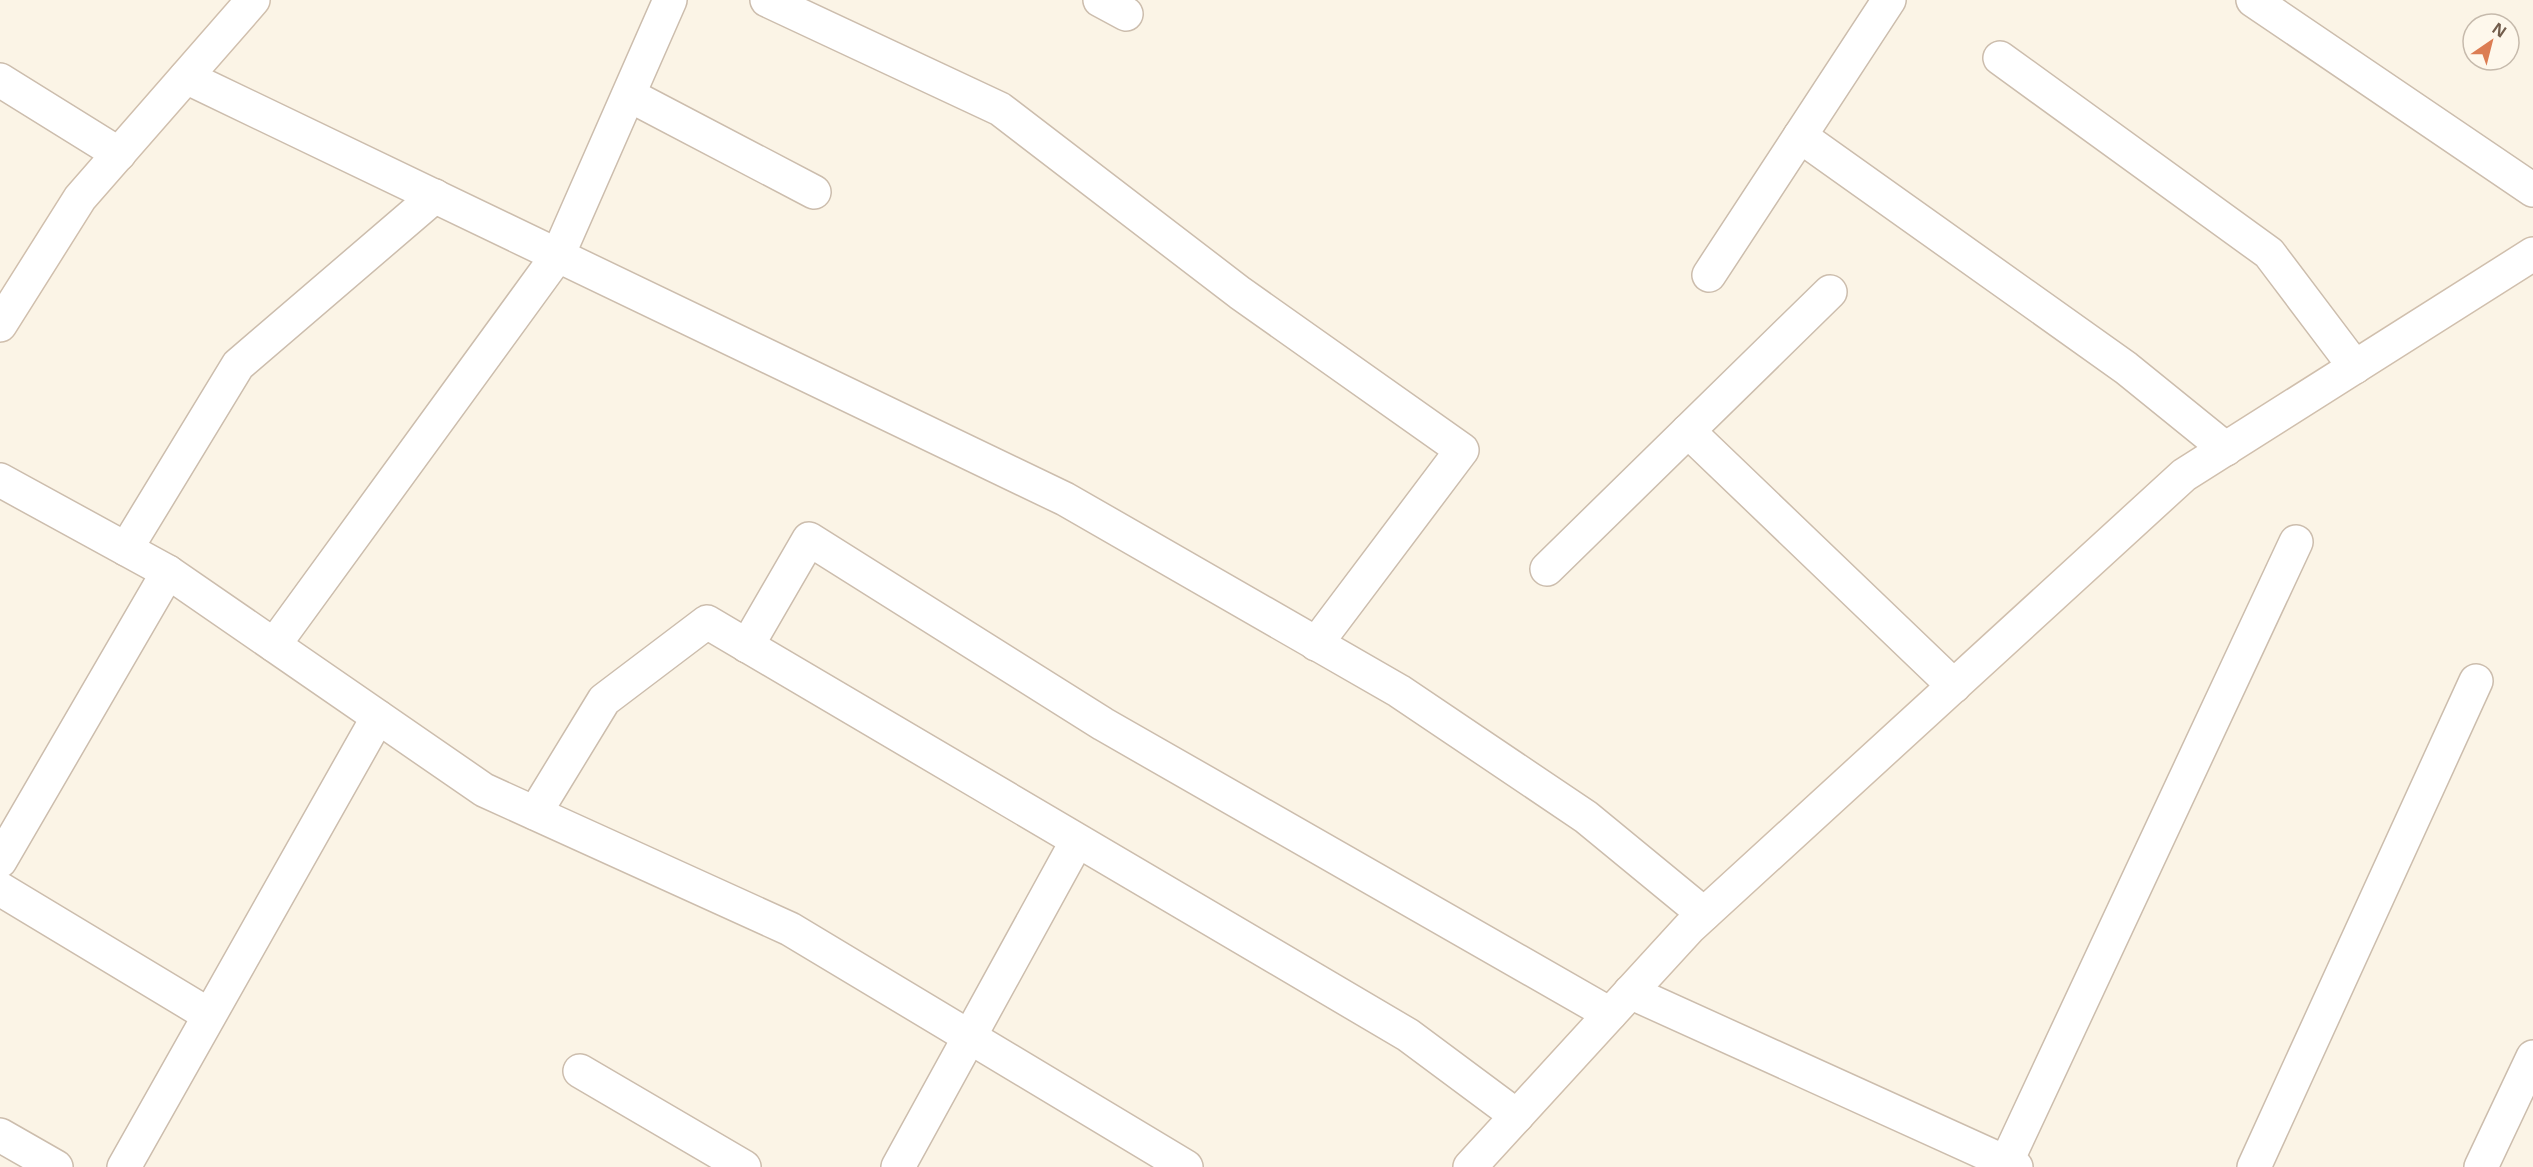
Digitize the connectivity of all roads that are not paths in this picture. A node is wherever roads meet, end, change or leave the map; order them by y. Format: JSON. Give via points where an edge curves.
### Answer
{"nodes":[{"id":1,"x":253,"y":0,"type":"edge"},
{"id":2,"x":670,"y":0,"type":"edge"},
{"id":3,"x":767,"y":0,"type":"edge"},
{"id":4,"x":1889,"y":0,"type":"edge"},
{"id":5,"x":2253,"y":0,"type":"edge"},
{"id":6,"x":2000,"y":58,"type":"dead end"},
{"id":7,"x":186,"y":77,"type":"junction"},
{"id":8,"x":0,"y":80,"type":"edge"},
{"id":9,"x":629,"y":95,"type":"junction"},
{"id":10,"x":1800,"y":136,"type":"junction"},
{"id":11,"x":119,"y":154,"type":"junction"},
{"id":12,"x":2533,"y":190,"type":"edge"},
{"id":13,"x":814,"y":192,"type":"dead end"},
{"id":14,"x":435,"y":196,"type":"junction"},
{"id":15,"x":2533,"y":254,"type":"edge"},
{"id":16,"x":558,"y":255,"type":"junction"},
{"id":17,"x":1709,"y":275,"type":"dead end"},
{"id":18,"x":1830,"y":292,"type":"dead end"},
{"id":19,"x":0,"y":325,"type":"edge"},
{"id":20,"x":2355,"y":367,"type":"junction"},
{"id":21,"x":1688,"y":431,"type":"junction"},
{"id":22,"x":2226,"y":449,"type":"junction"},
{"id":23,"x":0,"y":480,"type":"edge"},
{"id":24,"x":2296,"y":542,"type":"dead end"},
{"id":25,"x":126,"y":549,"type":"junction"},
{"id":26,"x":1547,"y":569,"type":"dead end"},
{"id":27,"x":168,"y":572,"type":"junction"},
{"id":28,"x":1316,"y":644,"type":"junction"},
{"id":29,"x":274,"y":645,"type":"junction"},
{"id":30,"x":747,"y":646,"type":"junction"},
{"id":31,"x":2476,"y":681,"type":"dead end"},
{"id":32,"x":1954,"y":686,"type":"junction"},
{"id":33,"x":378,"y":717,"type":"junction"},
{"id":34,"x":534,"y":813,"type":"junction"},
{"id":35,"x":1077,"y":841,"type":"junction"},
{"id":36,"x":4,"y":844,"type":"edge"},
{"id":37,"x":0,"y":889,"type":"edge"},
{"id":38,"x":1704,"y":914,"type":"junction"},
{"id":39,"x":1620,"y":1003,"type":"junction"},
{"id":40,"x":209,"y":1015,"type":"junction"},
{"id":41,"x":970,"y":1037,"type":"junction"},
{"id":42,"x":2533,"y":1058,"type":"edge"},
{"id":43,"x":580,"y":1071,"type":"dead end"},
{"id":44,"x":1516,"y":1116,"type":"junction"},
{"id":45,"x":0,"y":1135,"type":"edge"},
{"id":46,"x":35,"y":1162,"type":"edge"},
{"id":47,"x":2009,"y":1165,"type":"edge"},
{"id":48,"x":124,"y":1167,"type":"edge"},
{"id":49,"x":744,"y":1167,"type":"edge"},
{"id":50,"x":898,"y":1167,"type":"edge"},
{"id":51,"x":1186,"y":1167,"type":"edge"},
{"id":52,"x":1470,"y":1167,"type":"edge"},
{"id":53,"x":2254,"y":1167,"type":"edge"},
{"id":54,"x":2481,"y":1167,"type":"edge"}],
"edges":[{"from":1,"to":7,"type":"street"},
{"from":2,"to":9,"type":"street"},
{"from":3,"to":28,"type":"street","via":[[1000,109],[1240,293],[1462,450]]},
{"from":4,"to":10,"type":"street"},
{"from":5,"to":12,"type":"street"},
{"from":6,"to":20,"type":"street","via":[[2269,253]]},
{"from":7,"to":11,"type":"street"},
{"from":7,"to":14,"type":"street"},
{"from":8,"to":11,"type":"street"},
{"from":9,"to":13,"type":"street"},
{"from":9,"to":16,"type":"street"},
{"from":10,"to":17,"type":"street"},
{"from":10,"to":22,"type":"street","via":[[2126,368]]},
{"from":11,"to":19,"type":"street","via":[[80,198]]},
{"from":14,"to":16,"type":"street"},
{"from":14,"to":25,"type":"street","via":[[238,365]]},
{"from":15,"to":20,"type":"street"},
{"from":16,"to":28,"type":"street","via":[[1065,499]]},
{"from":16,"to":29,"type":"street"},
{"from":18,"to":21,"type":"street"},
{"from":20,"to":22,"type":"street"},
{"from":21,"to":26,"type":"street"},
{"from":21,"to":32,"type":"street"},
{"from":22,"to":32,"type":"street","via":[[2184,475]]},
{"from":23,"to":25,"type":"street"},
{"from":24,"to":47,"type":"street"},
{"from":25,"to":27,"type":"street"},
{"from":27,"to":29,"type":"street"},
{"from":27,"to":36,"type":"street"},
{"from":28,"to":38,"type":"street","via":[[1399,692],[1586,817]]},
{"from":29,"to":33,"type":"street"},
{"from":30,"to":34,"type":"street","via":[[707,622],[604,700]]},
{"from":30,"to":35,"type":"street"},
{"from":30,"to":39,"type":"street","via":[[809,539],[1102,724]]},
{"from":31,"to":53,"type":"street"},
{"from":32,"to":38,"type":"street"},
{"from":33,"to":34,"type":"street","via":[[484,790]]},
{"from":33,"to":40,"type":"street"},
{"from":34,"to":41,"type":"street","via":[[790,929]]},
{"from":35,"to":41,"type":"street"},
{"from":35,"to":44,"type":"street","via":[[1408,1035]]},
{"from":37,"to":40,"type":"street"},
{"from":38,"to":39,"type":"street"},
{"from":39,"to":44,"type":"street"},
{"from":39,"to":47,"type":"street"},
{"from":40,"to":48,"type":"street"},
{"from":41,"to":50,"type":"street"},
{"from":41,"to":51,"type":"street"},
{"from":42,"to":54,"type":"street"},
{"from":43,"to":49,"type":"street"},
{"from":44,"to":52,"type":"street"},
{"from":45,"to":46,"type":"street"}]}
